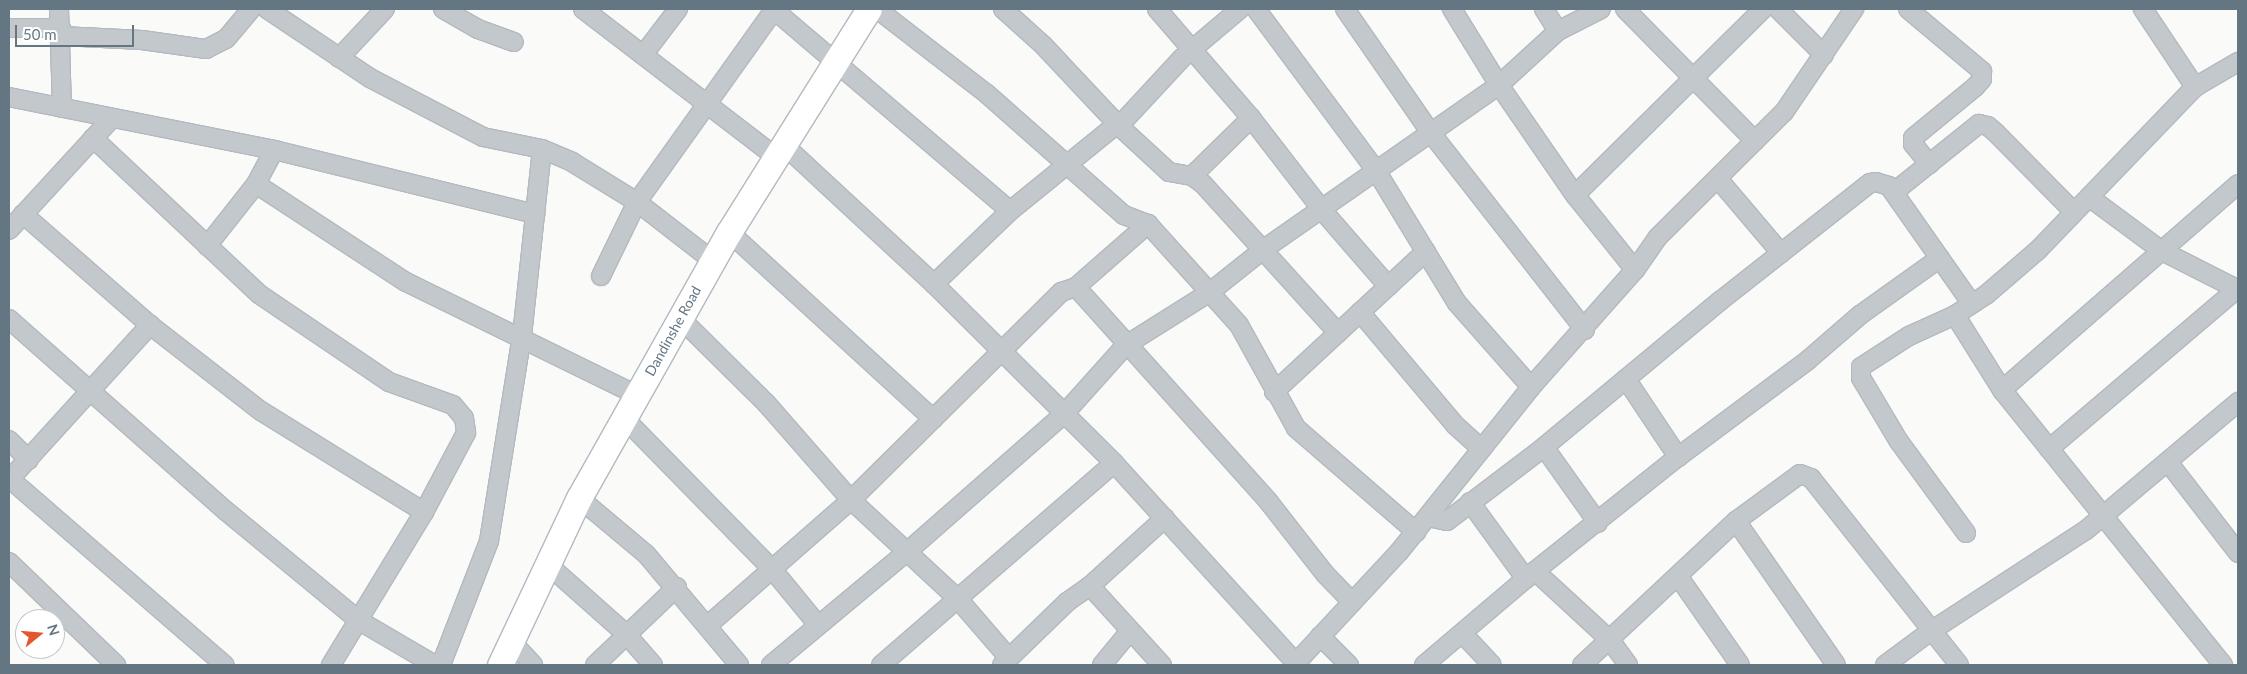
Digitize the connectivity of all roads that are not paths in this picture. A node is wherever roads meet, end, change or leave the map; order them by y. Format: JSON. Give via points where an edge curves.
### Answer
{"nodes":[{"id":1,"x":59,"y":9,"type":"edge"},
{"id":2,"x":251,"y":9,"type":"edge"},
{"id":3,"x":267,"y":9,"type":"edge"},
{"id":4,"x":385,"y":9,"type":"edge"},
{"id":5,"x":443,"y":9,"type":"edge"},
{"id":6,"x":583,"y":9,"type":"edge"},
{"id":7,"x":678,"y":9,"type":"edge"},
{"id":8,"x":774,"y":9,"type":"edge"},
{"id":9,"x":869,"y":9,"type":"edge"},
{"id":10,"x":877,"y":9,"type":"edge"},
{"id":11,"x":1156,"y":9,"type":"edge"},
{"id":12,"x":1240,"y":9,"type":"edge"},
{"id":13,"x":1256,"y":9,"type":"edge"},
{"id":14,"x":1344,"y":9,"type":"edge"},
{"id":15,"x":1452,"y":9,"type":"edge"},
{"id":16,"x":1544,"y":9,"type":"edge"},
{"id":17,"x":1601,"y":9,"type":"edge"},
{"id":18,"x":1625,"y":9,"type":"edge"},
{"id":19,"x":1763,"y":9,"type":"edge"},
{"id":20,"x":1778,"y":9,"type":"edge"},
{"id":21,"x":1854,"y":9,"type":"edge"},
{"id":22,"x":1908,"y":9,"type":"edge"},
{"id":23,"x":2142,"y":9,"type":"edge"},
{"id":24,"x":1010,"y":11,"type":"edge"},
{"id":25,"x":9,"y":28,"type":"edge"},
{"id":26,"x":1558,"y":31,"type":"junction"},
{"id":27,"x":61,"y":32,"type":"junction"},
{"id":28,"x":514,"y":42,"type":"dead end"},
{"id":29,"x":1192,"y":52,"type":"junction"},
{"id":30,"x":643,"y":55,"type":"junction"},
{"id":31,"x":1824,"y":56,"type":"junction"},
{"id":32,"x":340,"y":58,"type":"junction"},
{"id":33,"x":834,"y":61,"type":"junction"},
{"id":34,"x":2238,"y":62,"type":"edge"},
{"id":35,"x":1694,"y":78,"type":"junction"},
{"id":36,"x":1499,"y":85,"type":"junction"},
{"id":37,"x":2195,"y":87,"type":"junction"},
{"id":38,"x":9,"y":97,"type":"edge"},
{"id":39,"x":707,"y":106,"type":"junction"},
{"id":40,"x":62,"y":108,"type":"junction"},
{"id":41,"x":112,"y":118,"type":"junction"},
{"id":42,"x":1251,"y":118,"type":"junction"},
{"id":43,"x":1119,"y":126,"type":"junction"},
{"id":44,"x":1432,"y":133,"type":"junction"},
{"id":45,"x":93,"y":138,"type":"junction"},
{"id":46,"x":1755,"y":141,"type":"junction"},
{"id":47,"x":542,"y":149,"type":"junction"},
{"id":48,"x":274,"y":150,"type":"junction"},
{"id":49,"x":781,"y":152,"type":"junction"},
{"id":50,"x":1929,"y":164,"type":"junction"},
{"id":51,"x":1067,"y":166,"type":"junction"},
{"id":52,"x":1377,"y":172,"type":"junction"},
{"id":53,"x":1192,"y":176,"type":"junction"},
{"id":54,"x":1719,"y":180,"type":"junction"},
{"id":55,"x":256,"y":184,"type":"junction"},
{"id":56,"x":2238,"y":184,"type":"edge"},
{"id":57,"x":1894,"y":192,"type":"junction"},
{"id":58,"x":1575,"y":195,"type":"junction"},
{"id":59,"x":2089,"y":197,"type":"junction"},
{"id":60,"x":637,"y":202,"type":"junction"},
{"id":61,"x":1322,"y":210,"type":"junction"},
{"id":62,"x":1010,"y":211,"type":"junction"},
{"id":63,"x":2074,"y":212,"type":"junction"},
{"id":64,"x":24,"y":214,"type":"junction"},
{"id":65,"x":535,"y":214,"type":"junction"},
{"id":66,"x":1148,"y":224,"type":"junction"},
{"id":67,"x":9,"y":230,"type":"edge"},
{"id":68,"x":729,"y":232,"type":"junction"},
{"id":69,"x":207,"y":246,"type":"junction"},
{"id":70,"x":1264,"y":249,"type":"junction"},
{"id":71,"x":1426,"y":251,"type":"junction"},
{"id":72,"x":2162,"y":251,"type":"junction"},
{"id":73,"x":1781,"y":252,"type":"junction"},
{"id":74,"x":1940,"y":258,"type":"junction"},
{"id":75,"x":713,"y":261,"type":"junction"},
{"id":76,"x":1635,"y":270,"type":"junction"},
{"id":77,"x":601,"y":276,"type":"dead end"},
{"id":78,"x":934,"y":284,"type":"junction"},
{"id":79,"x":1388,"y":286,"type":"junction"},
{"id":80,"x":1076,"y":287,"type":"junction"},
{"id":81,"x":2238,"y":289,"type":"edge"},
{"id":82,"x":1210,"y":292,"type":"junction"},
{"id":83,"x":1972,"y":304,"type":"junction"},
{"id":84,"x":1360,"y":312,"type":"junction"},
{"id":85,"x":1955,"y":315,"type":"junction"},
{"id":86,"x":680,"y":318,"type":"junction"},
{"id":87,"x":9,"y":319,"type":"edge"},
{"id":88,"x":150,"y":325,"type":"junction"},
{"id":89,"x":1585,"y":330,"type":"junction"},
{"id":90,"x":1338,"y":333,"type":"junction"},
{"id":91,"x":522,"y":336,"type":"junction"},
{"id":92,"x":1126,"y":345,"type":"junction"},
{"id":93,"x":1003,"y":352,"type":"junction"},
{"id":94,"x":1626,"y":379,"type":"junction"},
{"id":95,"x":1531,"y":388,"type":"junction"},
{"id":96,"x":89,"y":390,"type":"junction"},
{"id":97,"x":2002,"y":390,"type":"junction"},
{"id":98,"x":1274,"y":392,"type":"junction"},
{"id":99,"x":637,"y":395,"type":"junction"},
{"id":100,"x":2238,"y":402,"type":"edge"},
{"id":101,"x":1064,"y":414,"type":"junction"},
{"id":102,"x":624,"y":418,"type":"junction"},
{"id":103,"x":933,"y":419,"type":"junction"},
{"id":104,"x":9,"y":440,"type":"edge"},
{"id":105,"x":1544,"y":447,"type":"junction"},
{"id":106,"x":1482,"y":449,"type":"junction"},
{"id":107,"x":2049,"y":449,"type":"junction"},
{"id":108,"x":1678,"y":457,"type":"junction"},
{"id":109,"x":29,"y":460,"type":"junction"},
{"id":110,"x":2168,"y":462,"type":"junction"},
{"id":111,"x":1114,"y":463,"type":"junction"},
{"id":112,"x":10,"y":480,"type":"edge"},
{"id":113,"x":579,"y":498,"type":"junction"},
{"id":114,"x":851,"y":500,"type":"junction"},
{"id":115,"x":1470,"y":502,"type":"junction"},
{"id":116,"x":424,"y":512,"type":"junction"},
{"id":117,"x":1428,"y":516,"type":"junction"},
{"id":118,"x":2103,"y":516,"type":"junction"},
{"id":119,"x":1166,"y":518,"type":"junction"},
{"id":120,"x":1736,"y":521,"type":"junction"},
{"id":121,"x":1598,"y":524,"type":"junction"},
{"id":122,"x":1416,"y":532,"type":"junction"},
{"id":123,"x":1966,"y":533,"type":"dead end"},
{"id":124,"x":908,"y":551,"type":"junction"},
{"id":125,"x":2238,"y":553,"type":"edge"},
{"id":126,"x":9,"y":562,"type":"edge"},
{"id":127,"x":546,"y":563,"type":"junction"},
{"id":128,"x":772,"y":569,"type":"junction"},
{"id":129,"x":1531,"y":575,"type":"junction"},
{"id":130,"x":1678,"y":576,"type":"junction"},
{"id":131,"x":677,"y":586,"type":"junction"},
{"id":132,"x":1090,"y":586,"type":"junction"},
{"id":133,"x":958,"y":600,"type":"junction"},
{"id":134,"x":1352,"y":602,"type":"junction"},
{"id":135,"x":358,"y":620,"type":"junction"},
{"id":136,"x":818,"y":625,"type":"junction"},
{"id":137,"x":707,"y":626,"type":"junction"},
{"id":138,"x":1130,"y":631,"type":"junction"},
{"id":139,"x":1930,"y":631,"type":"junction"},
{"id":140,"x":626,"y":634,"type":"junction"},
{"id":141,"x":1463,"y":634,"type":"junction"},
{"id":142,"x":1320,"y":636,"type":"junction"},
{"id":143,"x":510,"y":640,"type":"junction"},
{"id":144,"x":1610,"y":640,"type":"junction"},
{"id":145,"x":1005,"y":662,"type":"edge"},
{"id":146,"x":1295,"y":664,"type":"edge"},
{"id":147,"x":115,"y":665,"type":"edge"},
{"id":148,"x":225,"y":665,"type":"edge"},
{"id":149,"x":331,"y":665,"type":"edge"},
{"id":150,"x":435,"y":665,"type":"edge"},
{"id":151,"x":441,"y":665,"type":"edge"},
{"id":152,"x":500,"y":665,"type":"edge"},
{"id":153,"x":533,"y":665,"type":"edge"},
{"id":154,"x":595,"y":665,"type":"edge"},
{"id":155,"x":654,"y":665,"type":"edge"},
{"id":156,"x":739,"y":665,"type":"edge"},
{"id":157,"x":771,"y":665,"type":"edge"},
{"id":158,"x":881,"y":665,"type":"edge"},
{"id":159,"x":1102,"y":665,"type":"edge"},
{"id":160,"x":1162,"y":665,"type":"edge"},
{"id":161,"x":1349,"y":665,"type":"edge"},
{"id":162,"x":1424,"y":665,"type":"edge"},
{"id":163,"x":1492,"y":665,"type":"edge"},
{"id":164,"x":1582,"y":665,"type":"edge"},
{"id":165,"x":1628,"y":665,"type":"edge"},
{"id":166,"x":1740,"y":665,"type":"edge"},
{"id":167,"x":1836,"y":665,"type":"edge"},
{"id":168,"x":1885,"y":665,"type":"edge"},
{"id":169,"x":1959,"y":665,"type":"edge"},
{"id":170,"x":2223,"y":665,"type":"edge"}],
"edges":[{"from":1,"to":27,"type":"street"},
{"from":2,"to":27,"type":"street","via":[[226,39],[206,50]]},
{"from":3,"to":32,"type":"street"},
{"from":4,"to":32,"type":"street"},
{"from":5,"to":28,"type":"street","via":[[478,29]]},
{"from":6,"to":30,"type":"street"},
{"from":7,"to":30,"type":"street"},
{"from":8,"to":33,"type":"street"},
{"from":8,"to":39,"type":"street"},
{"from":9,"to":33,"type":"street","name":"Dandinshe Road"},
{"from":10,"to":51,"type":"street","via":[[988,94]]},
{"from":11,"to":29,"type":"street"},
{"from":12,"to":29,"type":"street"},
{"from":13,"to":52,"type":"street"},
{"from":14,"to":44,"type":"street"},
{"from":15,"to":36,"type":"street"},
{"from":16,"to":26,"type":"street"},
{"from":17,"to":26,"type":"street"},
{"from":18,"to":35,"type":"street"},
{"from":19,"to":35,"type":"street"},
{"from":20,"to":31,"type":"street"},
{"from":21,"to":31,"type":"street"},
{"from":22,"to":50,"type":"street","via":[[1982,71],[1982,79],[1975,87],[1913,138],[1913,144]]},
{"from":23,"to":37,"type":"street"},
{"from":24,"to":43,"type":"street"},
{"from":25,"to":27,"type":"street"},
{"from":26,"to":36,"type":"street"},
{"from":27,"to":40,"type":"street"},
{"from":29,"to":42,"type":"street"},
{"from":29,"to":43,"type":"street","via":[[1182,58]]},
{"from":30,"to":39,"type":"street"},
{"from":31,"to":46,"type":"street","via":[[1784,112]]},
{"from":32,"to":47,"type":"street","via":[[370,78],[483,136]]},
{"from":33,"to":49,"type":"street","name":"Dandinshe Road"},
{"from":33,"to":62,"type":"street"},
{"from":34,"to":37,"type":"street"},
{"from":35,"to":46,"type":"street"},
{"from":35,"to":58,"type":"street"},
{"from":36,"to":44,"type":"street"},
{"from":36,"to":58,"type":"street"},
{"from":37,"to":59,"type":"street"},
{"from":38,"to":40,"type":"street"},
{"from":39,"to":49,"type":"street"},
{"from":39,"to":60,"type":"street"},
{"from":40,"to":41,"type":"street"},
{"from":41,"to":45,"type":"street"},
{"from":41,"to":48,"type":"street"},
{"from":42,"to":53,"type":"street"},
{"from":42,"to":61,"type":"street"},
{"from":43,"to":51,"type":"street","via":[[1112,128]]},
{"from":43,"to":53,"type":"street","via":[[1169,172]]},
{"from":44,"to":52,"type":"street"},
{"from":44,"to":89,"type":"street"},
{"from":45,"to":64,"type":"street"},
{"from":45,"to":69,"type":"street"},
{"from":46,"to":54,"type":"street"},
{"from":47,"to":60,"type":"street","via":[[572,162]]},
{"from":47,"to":65,"type":"street"},
{"from":48,"to":55,"type":"street"},
{"from":48,"to":65,"type":"street"},
{"from":49,"to":68,"type":"street","name":"Dandinshe Road"},
{"from":49,"to":78,"type":"street"},
{"from":50,"to":57,"type":"street"},
{"from":50,"to":63,"type":"street","via":[[1968,131],[1979,124],[1988,126]]},
{"from":51,"to":62,"type":"street"},
{"from":51,"to":66,"type":"street","via":[[1124,216]]},
{"from":52,"to":61,"type":"street"},
{"from":52,"to":71,"type":"street"},
{"from":53,"to":70,"type":"street"},
{"from":54,"to":73,"type":"street"},
{"from":54,"to":76,"type":"street","via":[[1658,237]]},
{"from":55,"to":69,"type":"street"},
{"from":55,"to":91,"type":"street","via":[[406,282]]},
{"from":56,"to":72,"type":"street"},
{"from":57,"to":73,"type":"street","via":[[1876,182],[1860,188]]},
{"from":57,"to":74,"type":"street"},
{"from":58,"to":76,"type":"street"},
{"from":59,"to":63,"type":"street"},
{"from":59,"to":72,"type":"street"},
{"from":60,"to":75,"type":"street"},
{"from":60,"to":77,"type":"street"},
{"from":61,"to":70,"type":"street"},
{"from":61,"to":79,"type":"street"},
{"from":62,"to":78,"type":"street"},
{"from":63,"to":83,"type":"street","via":[[2038,250]]},
{"from":64,"to":67,"type":"street"},
{"from":64,"to":88,"type":"street"},
{"from":65,"to":91,"type":"street"},
{"from":66,"to":80,"type":"street"},
{"from":66,"to":82,"type":"street"},
{"from":68,"to":75,"type":"street","name":"Dandinshe Road"},
{"from":68,"to":103,"type":"street"},
{"from":69,"to":116,"type":"street","via":[[259,294],[372,372],[460,410],[466,433]]},
{"from":70,"to":82,"type":"street"},
{"from":70,"to":90,"type":"street"},
{"from":71,"to":79,"type":"street"},
{"from":71,"to":95,"type":"street","via":[[1457,302]]},
{"from":72,"to":81,"type":"street"},
{"from":72,"to":97,"type":"street"},
{"from":73,"to":94,"type":"street"},
{"from":74,"to":83,"type":"street"},
{"from":74,"to":108,"type":"street","via":[[1860,315],[1808,360]]},
{"from":75,"to":86,"type":"street","name":"Dandinshe Road"},
{"from":76,"to":89,"type":"street"},
{"from":78,"to":93,"type":"street"},
{"from":79,"to":84,"type":"street"},
{"from":80,"to":92,"type":"street"},
{"from":80,"to":93,"type":"street","via":[[1061,292]]},
{"from":81,"to":107,"type":"street"},
{"from":82,"to":92,"type":"street"},
{"from":82,"to":98,"type":"street","via":[[1239,324]]},
{"from":83,"to":85,"type":"street"},
{"from":84,"to":90,"type":"street"},
{"from":84,"to":106,"type":"street","via":[[1455,425]]},
{"from":85,"to":97,"type":"street"},
{"from":85,"to":123,"type":"street","via":[[1866,361],[1860,372],[1898,440]]},
{"from":86,"to":99,"type":"street","name":"Dandinshe Road"},
{"from":86,"to":114,"type":"street","via":[[766,404]]},
{"from":87,"to":96,"type":"street"},
{"from":88,"to":96,"type":"street"},
{"from":88,"to":116,"type":"street","via":[[261,412]]},
{"from":89,"to":95,"type":"street"},
{"from":90,"to":98,"type":"street"},
{"from":91,"to":99,"type":"street"},
{"from":91,"to":151,"type":"street","via":[[489,541]]},
{"from":92,"to":101,"type":"street"},
{"from":92,"to":134,"type":"street","via":[[1268,501],[1325,574]]},
{"from":93,"to":101,"type":"street"},
{"from":93,"to":103,"type":"street"},
{"from":94,"to":105,"type":"street"},
{"from":94,"to":108,"type":"street"},
{"from":95,"to":106,"type":"street"},
{"from":96,"to":109,"type":"street"},
{"from":96,"to":135,"type":"street"},
{"from":97,"to":107,"type":"street"},
{"from":98,"to":122,"type":"street","via":[[1296,428]]},
{"from":99,"to":102,"type":"street","name":"Dandinshe Road"},
{"from":100,"to":110,"type":"street"},
{"from":101,"to":111,"type":"street"},
{"from":101,"to":124,"type":"street"},
{"from":102,"to":113,"type":"street","name":"Dandinshe Road"},
{"from":102,"to":128,"type":"street"},
{"from":103,"to":114,"type":"street"},
{"from":104,"to":109,"type":"street"},
{"from":105,"to":115,"type":"street"},
{"from":105,"to":121,"type":"street"},
{"from":106,"to":117,"type":"street"},
{"from":107,"to":118,"type":"street"},
{"from":108,"to":121,"type":"street"},
{"from":109,"to":112,"type":"street"},
{"from":110,"to":118,"type":"street"},
{"from":110,"to":125,"type":"street"},
{"from":111,"to":119,"type":"street"},
{"from":111,"to":133,"type":"street"},
{"from":112,"to":148,"type":"street"},
{"from":113,"to":127,"type":"street","name":"Dandinshe Road"},
{"from":113,"to":131,"type":"street","via":[[646,554]]},
{"from":114,"to":124,"type":"street"},
{"from":114,"to":128,"type":"street"},
{"from":115,"to":117,"type":"street","via":[[1446,521]]},
{"from":115,"to":129,"type":"street"},
{"from":116,"to":135,"type":"street"},
{"from":117,"to":122,"type":"street"},
{"from":118,"to":139,"type":"street"},
{"from":118,"to":170,"type":"street"},
{"from":119,"to":132,"type":"street"},
{"from":119,"to":146,"type":"street"},
{"from":120,"to":130,"type":"street"},
{"from":120,"to":139,"type":"street","via":[[1795,476],[1806,474]]},
{"from":120,"to":167,"type":"street"},
{"from":121,"to":129,"type":"street"},
{"from":122,"to":134,"type":"street"},
{"from":124,"to":133,"type":"street"},
{"from":124,"to":136,"type":"street"},
{"from":126,"to":147,"type":"street"},
{"from":127,"to":140,"type":"street"},
{"from":127,"to":143,"type":"street","name":"Dandinshe Road"},
{"from":128,"to":136,"type":"street"},
{"from":128,"to":137,"type":"street"},
{"from":129,"to":141,"type":"street"},
{"from":129,"to":144,"type":"street"},
{"from":130,"to":144,"type":"street"},
{"from":130,"to":166,"type":"street"},
{"from":131,"to":137,"type":"street"},
{"from":131,"to":140,"type":"street"},
{"from":132,"to":138,"type":"street"},
{"from":132,"to":145,"type":"street","via":[[1067,602]]},
{"from":133,"to":145,"type":"street"},
{"from":133,"to":158,"type":"street"},
{"from":134,"to":142,"type":"street"},
{"from":135,"to":149,"type":"street"},
{"from":135,"to":150,"type":"street"},
{"from":136,"to":157,"type":"street"},
{"from":137,"to":156,"type":"street"},
{"from":138,"to":159,"type":"street"},
{"from":138,"to":160,"type":"street"},
{"from":139,"to":168,"type":"street"},
{"from":139,"to":169,"type":"street"},
{"from":140,"to":154,"type":"street"},
{"from":140,"to":155,"type":"street"},
{"from":141,"to":162,"type":"street"},
{"from":141,"to":163,"type":"street"},
{"from":142,"to":146,"type":"street"},
{"from":142,"to":161,"type":"street"},
{"from":143,"to":152,"type":"street","name":"Dandinshe Road"},
{"from":143,"to":153,"type":"street"},
{"from":144,"to":164,"type":"street"},
{"from":144,"to":165,"type":"street"}]}
